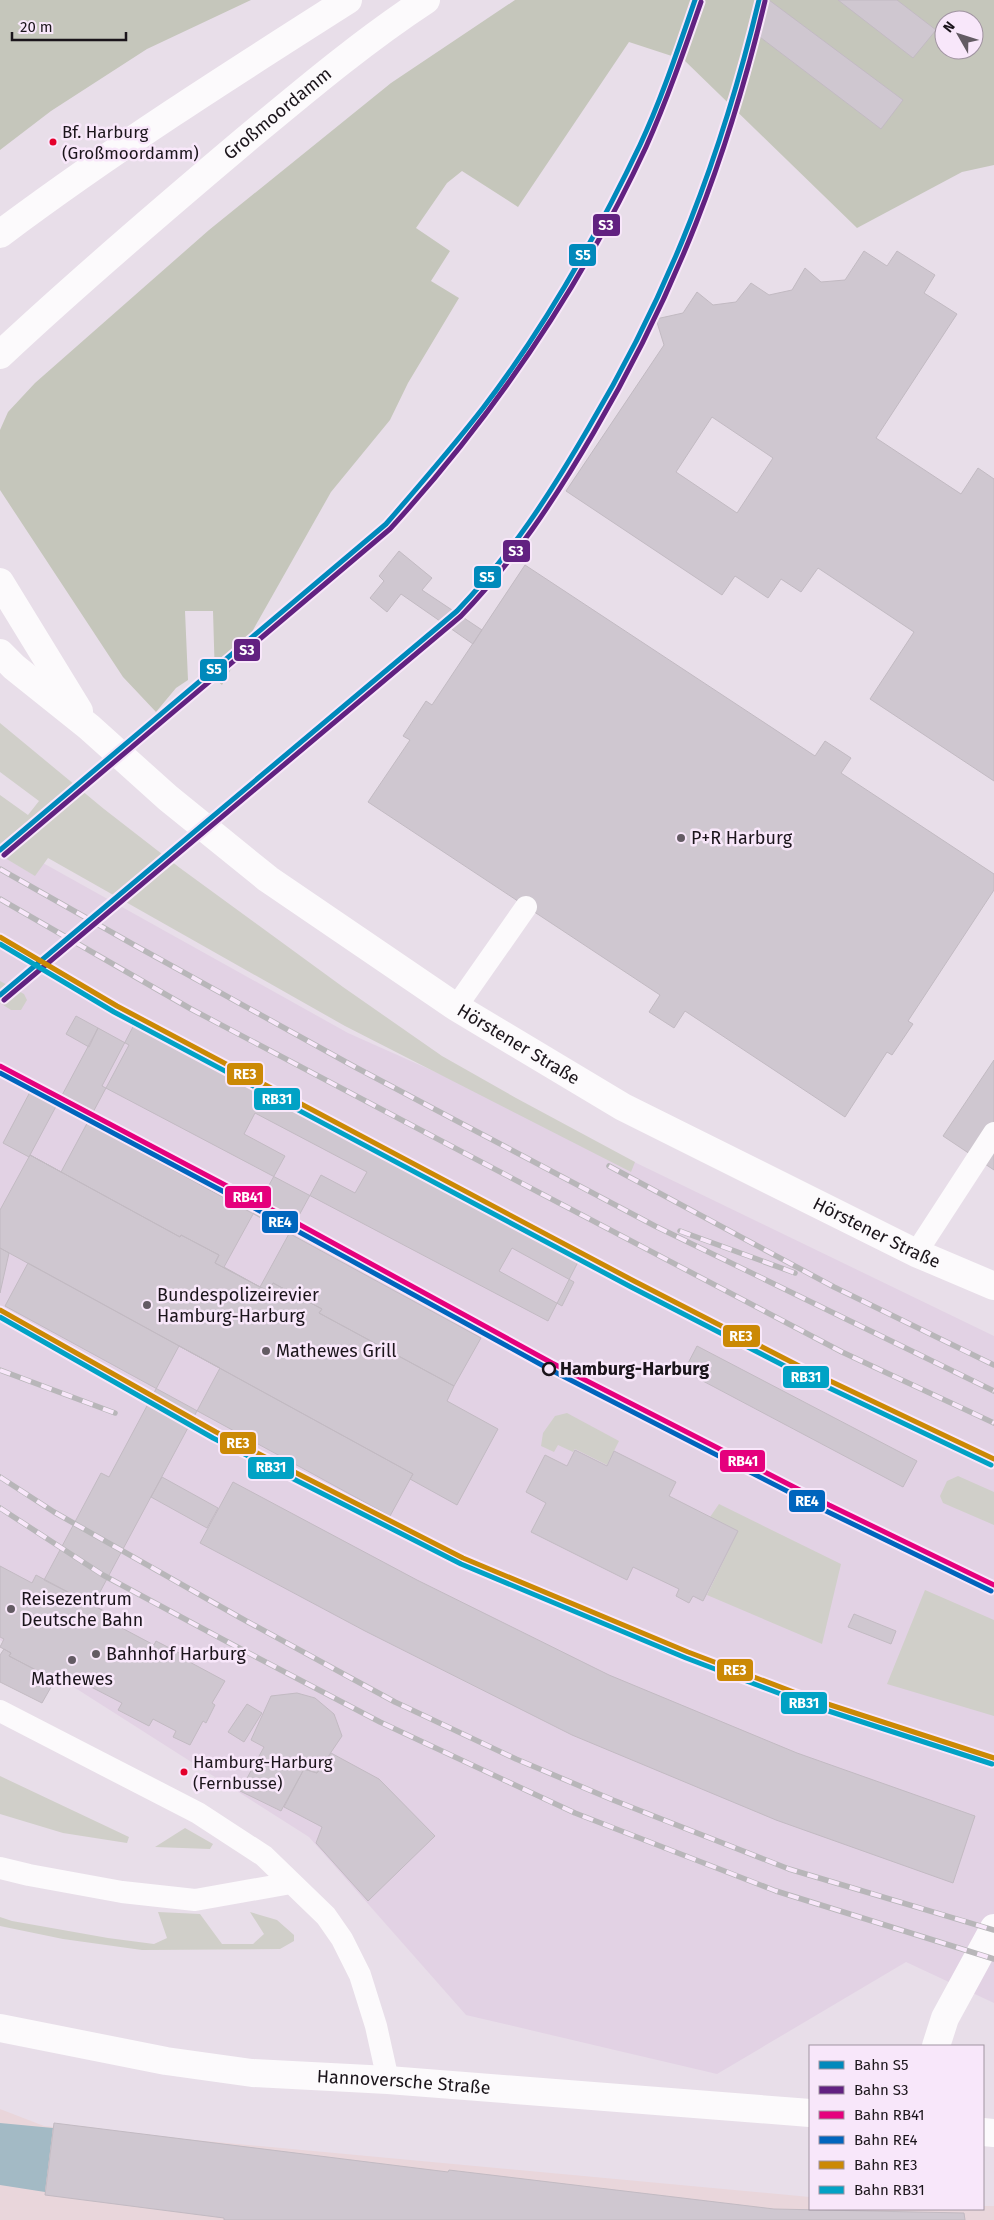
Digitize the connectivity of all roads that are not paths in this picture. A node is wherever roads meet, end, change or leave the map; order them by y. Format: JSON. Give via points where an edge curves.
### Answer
{"nodes":[{"id":1,"x":348,"y":0,"type":"edge"},
{"id":2,"x":426,"y":0,"type":"edge"},
{"id":3,"x":0,"y":234,"type":"edge"},
{"id":4,"x":0,"y":355,"type":"edge"},
{"id":5,"x":0,"y":582,"type":"edge"},
{"id":6,"x":0,"y":653,"type":"edge"},
{"id":7,"x":89,"y":727,"type":"junction"},
{"id":8,"x":526,"y":907,"type":"dead end"},
{"id":9,"x":456,"y":1007,"type":"junction"},
{"id":10,"x":994,"y":1133,"type":"edge"},
{"id":11,"x":916,"y":1253,"type":"junction"},
{"id":12,"x":994,"y":1286,"type":"edge"},
{"id":13,"x":0,"y":1711,"type":"edge"},
{"id":14,"x":0,"y":1868,"type":"edge"},
{"id":15,"x":291,"y":1882,"type":"junction"},
{"id":16,"x":994,"y":1928,"type":"edge"},
{"id":17,"x":0,"y":2028,"type":"edge"},
{"id":18,"x":936,"y":2045,"type":"edge"},
{"id":19,"x":388,"y":2080,"type":"junction"},
{"id":20,"x":809,"y":2113,"type":"edge"}],
"edges":[{"from":1,"to":3,"type":"main road","via":[[181,106]]},
{"from":2,"to":4,"type":"main road","name":"Großmoordamm","via":[[366,43],[129,237]]},
{"from":5,"to":7,"type":"main road","name":"Hörstener Straße"},
{"from":6,"to":7,"type":"main road","name":"Hörstener Straße"},
{"from":7,"to":9,"type":"main road","name":"Hörstener Straße","via":[[168,798],[268,878]]},
{"from":8,"to":9,"type":"lane"},
{"from":9,"to":11,"type":"main road","name":"Hörstener Straße","via":[[623,1107]]},
{"from":10,"to":11,"type":"lane"},
{"from":11,"to":12,"type":"main road","name":"Hörstener Straße"},
{"from":13,"to":15,"type":"lane","via":[[198,1813],[264,1856]]},
{"from":14,"to":15,"type":"lane","via":[[122,1892],[194,1900]]},
{"from":15,"to":19,"type":"lane","via":[[326,1916],[357,1968],[376,2026]]},
{"from":16,"to":18,"type":"main road","via":[[945,2018]]},
{"from":17,"to":19,"type":"main road","name":"Hannoversche Straße","via":[[166,2061],[252,2073]]},
{"from":19,"to":20,"type":"main road","name":"Hannoversche Straße"}]}
